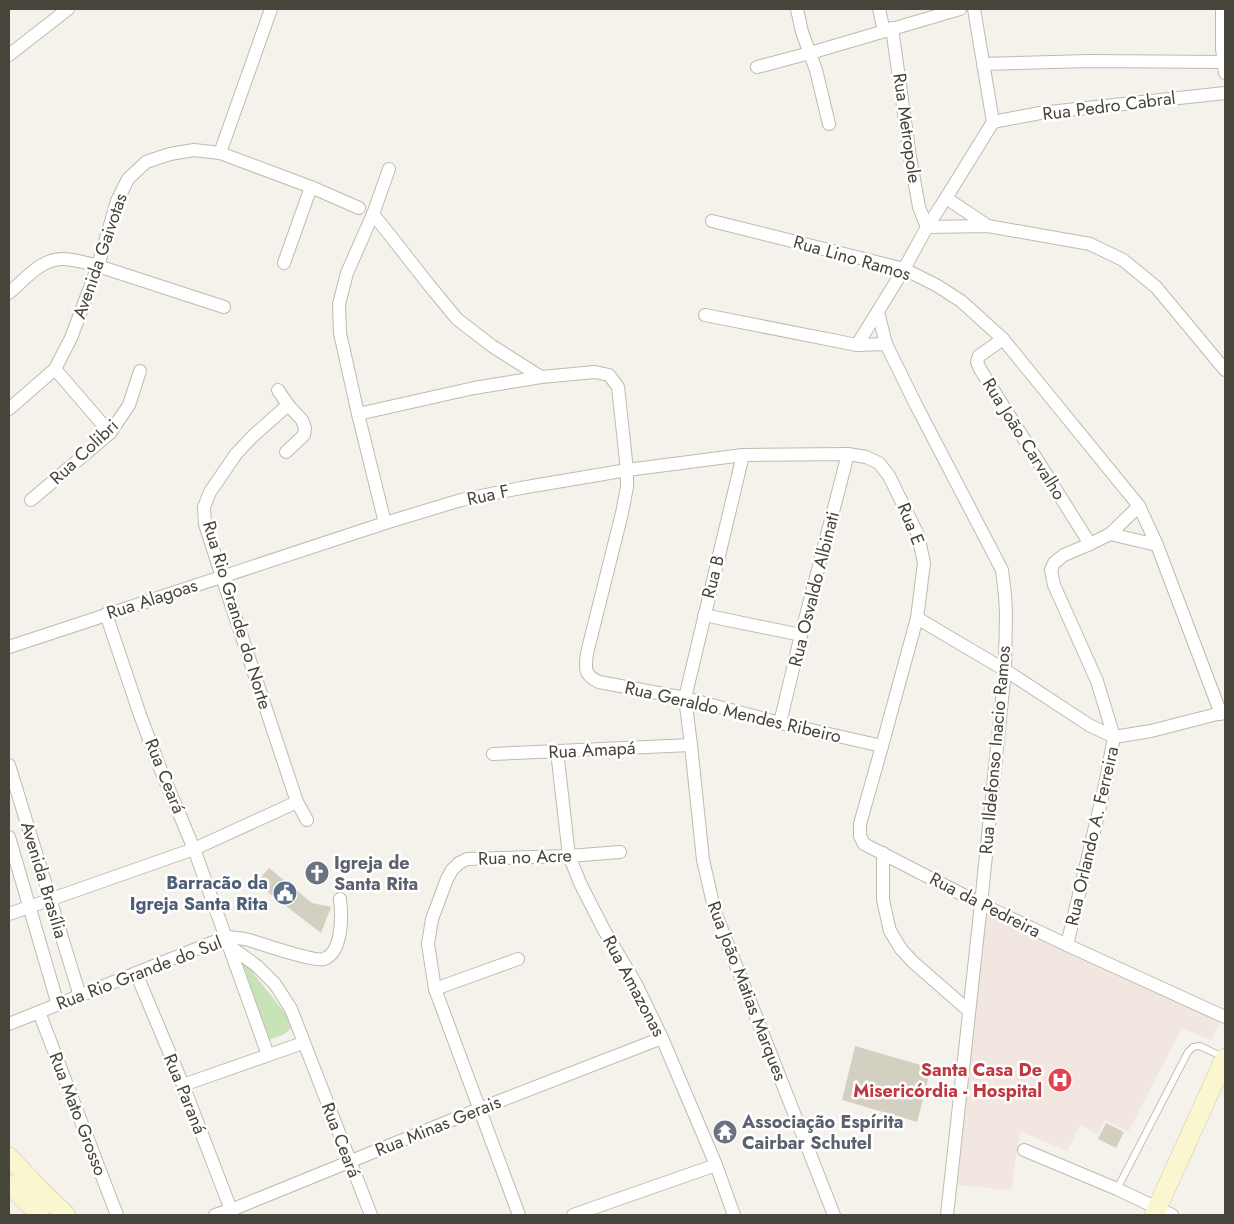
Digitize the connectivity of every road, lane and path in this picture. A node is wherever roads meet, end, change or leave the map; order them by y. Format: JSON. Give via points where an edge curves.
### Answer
{"nodes":[{"id":1,"x":68,"y":9,"type":"edge"},
{"id":2,"x":271,"y":9,"type":"edge"},
{"id":3,"x":798,"y":9,"type":"edge"},
{"id":4,"x":879,"y":9,"type":"edge"},
{"id":5,"x":960,"y":9,"type":"edge"},
{"id":6,"x":974,"y":9,"type":"edge"},
{"id":7,"x":1222,"y":9,"type":"edge"},
{"id":8,"x":888,"y":30,"type":"junction"},
{"id":9,"x":810,"y":53,"type":"junction"},
{"id":10,"x":9,"y":55,"type":"edge"},
{"id":11,"x":983,"y":64,"type":"junction"},
{"id":12,"x":1225,"y":66,"type":"edge"},
{"id":13,"x":757,"y":67,"type":"dead end"},
{"id":14,"x":1225,"y":93,"type":"edge"},
{"id":15,"x":993,"y":122,"type":"junction"},
{"id":16,"x":829,"y":124,"type":"dead end"},
{"id":17,"x":220,"y":153,"type":"junction"},
{"id":18,"x":390,"y":169,"type":"dead end"},
{"id":19,"x":311,"y":187,"type":"junction"},
{"id":20,"x":946,"y":198,"type":"junction"},
{"id":21,"x":360,"y":208,"type":"dead end"},
{"id":22,"x":373,"y":214,"type":"junction"},
{"id":23,"x":712,"y":221,"type":"dead end"},
{"id":24,"x":988,"y":226,"type":"junction"},
{"id":25,"x":927,"y":227,"type":"junction"},
{"id":26,"x":284,"y":263,"type":"dead end"},
{"id":27,"x":98,"y":266,"type":"junction"},
{"id":28,"x":904,"y":269,"type":"junction"},
{"id":29,"x":9,"y":292,"type":"edge"},
{"id":30,"x":224,"y":307,"type":"dead end"},
{"id":31,"x":878,"y":312,"type":"junction"},
{"id":32,"x":705,"y":316,"type":"dead end"},
{"id":33,"x":1003,"y":339,"type":"junction"},
{"id":34,"x":886,"y":344,"type":"junction"},
{"id":35,"x":857,"y":345,"type":"junction"},
{"id":36,"x":55,"y":369,"type":"junction"},
{"id":37,"x":1225,"y":370,"type":"edge"},
{"id":38,"x":140,"y":371,"type":"dead end"},
{"id":39,"x":541,"y":377,"type":"junction"},
{"id":40,"x":278,"y":390,"type":"dead end"},
{"id":41,"x":288,"y":405,"type":"junction"},
{"id":42,"x":9,"y":410,"type":"edge"},
{"id":43,"x":358,"y":414,"type":"junction"},
{"id":44,"x":110,"y":433,"type":"junction"},
{"id":45,"x":286,"y":452,"type":"dead end"},
{"id":46,"x":848,"y":454,"type":"junction"},
{"id":47,"x":742,"y":455,"type":"junction"},
{"id":48,"x":627,"y":470,"type":"junction"},
{"id":49,"x":31,"y":500,"type":"dead end"},
{"id":50,"x":1139,"y":506,"type":"junction"},
{"id":51,"x":385,"y":524,"type":"junction"},
{"id":52,"x":353,"y":534,"type":"joint"},
{"id":53,"x":1110,"y":534,"type":"junction"},
{"id":54,"x":1090,"y":544,"type":"junction"},
{"id":55,"x":1157,"y":545,"type":"junction"},
{"id":56,"x":222,"y":577,"type":"junction"},
{"id":57,"x":106,"y":614,"type":"junction"},
{"id":58,"x":704,"y":615,"type":"junction"},
{"id":59,"x":917,"y":618,"type":"junction"},
{"id":60,"x":801,"y":635,"type":"junction"},
{"id":61,"x":9,"y":647,"type":"edge"},
{"id":62,"x":1005,"y":670,"type":"junction"},
{"id":63,"x":685,"y":698,"type":"junction"},
{"id":64,"x":1223,"y":713,"type":"edge"},
{"id":65,"x":780,"y":723,"type":"junction"},
{"id":66,"x":1114,"y":737,"type":"junction"},
{"id":67,"x":691,"y":745,"type":"junction"},
{"id":68,"x":882,"y":746,"type":"junction"},
{"id":69,"x":557,"y":751,"type":"junction"},
{"id":70,"x":493,"y":754,"type":"dead end"},
{"id":71,"x":9,"y":765,"type":"edge"},
{"id":72,"x":297,"y":802,"type":"junction"},
{"id":73,"x":307,"y":820,"type":"dead end"},
{"id":74,"x":860,"y":836,"type":"joint"},
{"id":75,"x":9,"y":837,"type":"edge"},
{"id":76,"x":194,"y":849,"type":"junction"},
{"id":77,"x":620,"y":852,"type":"dead end"},
{"id":78,"x":883,"y":853,"type":"junction"},
{"id":79,"x":569,"y":856,"type":"junction"},
{"id":80,"x":50,"y":899,"type":"junction"},
{"id":81,"x":340,"y":899,"type":"dead end"},
{"id":82,"x":981,"y":904,"type":"junction"},
{"id":83,"x":29,"y":907,"type":"junction"},
{"id":84,"x":9,"y":914,"type":"edge"},
{"id":85,"x":227,"y":941,"type":"junction"},
{"id":86,"x":1067,"y":945,"type":"junction"},
{"id":87,"x":518,"y":958,"type":"dead end"},
{"id":88,"x":136,"y":973,"type":"junction"},
{"id":89,"x":435,"y":989,"type":"junction"},
{"id":90,"x":80,"y":996,"type":"junction"},
{"id":91,"x":58,"y":1005,"type":"junction"},
{"id":92,"x":969,"y":1011,"type":"junction"},
{"id":93,"x":39,"y":1012,"type":"junction"},
{"id":94,"x":1225,"y":1017,"type":"edge"},
{"id":95,"x":9,"y":1024,"type":"edge"},
{"id":96,"x":662,"y":1038,"type":"junction"},
{"id":97,"x":303,"y":1042,"type":"junction"},
{"id":98,"x":268,"y":1055,"type":"junction"},
{"id":99,"x":1225,"y":1058,"type":"edge"},
{"id":100,"x":183,"y":1085,"type":"junction"},
{"id":101,"x":479,"y":1109,"type":"junction"},
{"id":102,"x":1024,"y":1150,"type":"dead end"},
{"id":103,"x":9,"y":1157,"type":"edge"},
{"id":104,"x":349,"y":1161,"type":"junction"},
{"id":105,"x":716,"y":1164,"type":"junction"},
{"id":106,"x":9,"y":1184,"type":"edge"},
{"id":107,"x":1117,"y":1189,"type":"junction"},
{"id":108,"x":232,"y":1213,"type":"edge"},
{"id":109,"x":1161,"y":1213,"type":"edge"},
{"id":110,"x":40,"y":1215,"type":"edge"},
{"id":111,"x":66,"y":1215,"type":"edge"},
{"id":112,"x":117,"y":1215,"type":"edge"},
{"id":113,"x":215,"y":1215,"type":"edge"},
{"id":114,"x":371,"y":1215,"type":"edge"},
{"id":115,"x":519,"y":1215,"type":"edge"},
{"id":116,"x":574,"y":1215,"type":"edge"},
{"id":117,"x":734,"y":1215,"type":"edge"},
{"id":118,"x":834,"y":1215,"type":"edge"},
{"id":119,"x":947,"y":1215,"type":"edge"}],
"edges":[{"from":1,"to":10,"type":"street"},
{"from":2,"to":17,"type":"street"},
{"from":3,"to":9,"type":"street"},
{"from":4,"to":8,"type":"street","name":"Rua Metropole"},
{"from":5,"to":8,"type":"street"},
{"from":6,"to":11,"type":"street"},
{"from":7,"to":12,"type":"street"},
{"from":8,"to":9,"type":"street"},
{"from":8,"to":25,"type":"street","name":"Rua Metropole","via":[[919,207]]},
{"from":9,"to":13,"type":"street"},
{"from":9,"to":16,"type":"street"},
{"from":11,"to":12,"type":"street","via":[[1089,62]]},
{"from":11,"to":15,"type":"street"},
{"from":14,"to":15,"type":"street","name":"Rua Pedro Cabral","via":[[1040,113]]},
{"from":15,"to":20,"type":"street"},
{"from":17,"to":19,"type":"street","name":"Avenida Gaivotas"},
{"from":17,"to":27,"type":"street","name":"Avenida Gaivotas","via":[[194,150],[146,162],[128,179],[117,201]]},
{"from":18,"to":22,"type":"street"},
{"from":19,"to":21,"type":"street","name":"Avenida Gaivotas"},
{"from":19,"to":26,"type":"street"},
{"from":20,"to":24,"type":"street"},
{"from":20,"to":25,"type":"street"},
{"from":22,"to":39,"type":"street","via":[[457,319]]},
{"from":22,"to":43,"type":"street","via":[[347,273],[339,304],[340,333]]},
{"from":23,"to":28,"type":"street","name":"Rua Lino Ramos"},
{"from":24,"to":25,"type":"street"},
{"from":24,"to":37,"type":"street","via":[[1090,244],[1123,260],[1156,287]]},
{"from":25,"to":28,"type":"street"},
{"from":27,"to":29,"type":"street","via":[[61,259],[46,262]]},
{"from":27,"to":30,"type":"street"},
{"from":27,"to":36,"type":"street","name":"Avenida Gaivotas","via":[[71,338]]},
{"from":28,"to":31,"type":"street"},
{"from":28,"to":33,"type":"street","name":"Rua Lino Ramos","via":[[961,301]]},
{"from":31,"to":34,"type":"street","name":"Rua Ildefonso Inacio Ramos"},
{"from":31,"to":35,"type":"street"},
{"from":32,"to":35,"type":"street"},
{"from":33,"to":50,"type":"street","name":"Rua Lino Ramos"},
{"from":33,"to":54,"type":"street","name":"Rua João Carvalho","via":[[979,356],[977,362]]},
{"from":34,"to":35,"type":"street"},
{"from":34,"to":62,"type":"street","name":"Rua Ildefonso Inacio Ramos","via":[[1002,570],[1006,614]]},
{"from":36,"to":42,"type":"street","name":"Avenida Gaivotas"},
{"from":36,"to":44,"type":"street"},
{"from":38,"to":44,"type":"street","name":"Rua Colibri","via":[[129,405]]},
{"from":39,"to":43,"type":"street"},
{"from":39,"to":48,"type":"street","via":[[595,372],[609,375],[618,387]]},
{"from":40,"to":41,"type":"street"},
{"from":41,"to":45,"type":"street","via":[[305,428],[304,435]]},
{"from":41,"to":56,"type":"street","name":"Rua Rio Grande do Norte","via":[[236,454],[210,492],[204,508],[205,524]]},
{"from":43,"to":51,"type":"street"},
{"from":44,"to":49,"type":"street","name":"Rua Colibri"},
{"from":46,"to":47,"type":"street","name":"Rua E"},
{"from":46,"to":59,"type":"street","name":"Rua E","via":[[879,463],[890,476],[918,535],[924,563]]},
{"from":46,"to":60,"type":"street","name":"Rua Osvaldo Albinati"},
{"from":47,"to":48,"type":"street","name":"Rua E"},
{"from":47,"to":58,"type":"street","name":"Rua B"},
{"from":48,"to":51,"type":"street","name":"Rua F","via":[[461,500]]},
{"from":48,"to":63,"type":"street","name":"Rua Geraldo Mendes Ribeiro","via":[[622,513],[587,653],[586,673],[599,682]]},
{"from":50,"to":53,"type":"street","name":"Rua Orlando A. Ferreira"},
{"from":50,"to":55,"type":"street","name":"Rua Lino Ramos"},
{"from":51,"to":52,"type":"street","name":"Rua F"},
{"from":52,"to":56,"type":"street","name":"Rua Alagoas"},
{"from":53,"to":54,"type":"street","name":"Rua Orlando A. Ferreira"},
{"from":53,"to":55,"type":"street"},
{"from":54,"to":66,"type":"street","name":"Rua Orlando A. Ferreira","via":[[1064,555],[1054,562],[1051,570],[1054,585],[1097,681]]},
{"from":55,"to":64,"type":"street","name":"Rua Lino Ramos"},
{"from":56,"to":57,"type":"street","name":"Rua Alagoas"},
{"from":56,"to":72,"type":"street","name":"Rua Rio Grande do Norte"},
{"from":57,"to":61,"type":"street","name":"Rua Alagoas"},
{"from":57,"to":76,"type":"street","name":"Rua Ceará","via":[[140,715]]},
{"from":58,"to":60,"type":"street"},
{"from":58,"to":63,"type":"street","name":"Rua B"},
{"from":59,"to":62,"type":"street"},
{"from":59,"to":68,"type":"street","name":"Rua E"},
{"from":60,"to":65,"type":"street","name":"Rua Osvaldo Albinati"},
{"from":62,"to":66,"type":"street","via":[[1088,725]]},
{"from":62,"to":82,"type":"street","name":"Rua Ildefonso Inacio Ramos"},
{"from":63,"to":65,"type":"street","name":"Rua Geraldo Mendes Ribeiro"},
{"from":63,"to":67,"type":"street","name":"Rua João Matias Marques"},
{"from":64,"to":66,"type":"street"},
{"from":65,"to":68,"type":"street","name":"Rua Geraldo Mendes Ribeiro"},
{"from":66,"to":86,"type":"street","name":"Rua Orlando A. Ferreira"},
{"from":67,"to":69,"type":"street","name":"Rua Amapá"},
{"from":67,"to":118,"type":"street","name":"Rua João Matias Marques","via":[[704,860],[715,912]]},
{"from":68,"to":74,"type":"street","name":"Rua E","via":[[860,824]]},
{"from":69,"to":70,"type":"street","name":"Rua Amapá"},
{"from":69,"to":79,"type":"street","name":"Rua Amazonas"},
{"from":71,"to":80,"type":"street","name":"Avenida Brasília"},
{"from":72,"to":73,"type":"street","name":"Rua Rio Grande do Norte"},
{"from":72,"to":76,"type":"street"},
{"from":74,"to":78,"type":"street","name":"Rua da Pedreira","via":[[864,844]]},
{"from":75,"to":83,"type":"street","name":"Avenida Brasília"},
{"from":76,"to":80,"type":"street"},
{"from":76,"to":85,"type":"street","name":"Rua Ceará"},
{"from":77,"to":79,"type":"street","name":"Rua no Acre"},
{"from":78,"to":82,"type":"street","name":"Rua da Pedreira"},
{"from":78,"to":92,"type":"street","via":[[883,900],[890,930],[900,949]]},
{"from":79,"to":89,"type":"street","name":"Rua no Acre","via":[[488,858],[459,863],[447,879],[432,919],[428,944]]},
{"from":79,"to":96,"type":"street","name":"Rua Amazonas","via":[[581,885]]},
{"from":80,"to":83,"type":"street"},
{"from":80,"to":90,"type":"street","name":"Avenida Brasília"},
{"from":81,"to":85,"type":"street","name":"Rua Rio Grande do Sul","via":[[340,934],[332,954],[323,959],[246,940]]},
{"from":82,"to":86,"type":"street","name":"Rua da Pedreira"},
{"from":82,"to":92,"type":"street","name":"Rua Ildefonso Inacio Ramos"},
{"from":83,"to":84,"type":"street"},
{"from":83,"to":91,"type":"street","name":"Avenida Brasília"},
{"from":85,"to":88,"type":"street","name":"Rua Rio Grande do Sul"},
{"from":85,"to":97,"type":"street","name":"Rua Ceará","via":[[275,984],[291,1009]]},
{"from":85,"to":98,"type":"street"},
{"from":86,"to":94,"type":"street","name":"Rua da Pedreira"},
{"from":87,"to":89,"type":"street"},
{"from":88,"to":90,"type":"street","name":"Rua Rio Grande do Sul"},
{"from":88,"to":100,"type":"street","name":"Rua Paraná"},
{"from":89,"to":101,"type":"street","name":"Rua no Acre"},
{"from":90,"to":91,"type":"street","name":"Rua Rio Grande do Sul"},
{"from":91,"to":93,"type":"street","name":"Rua Rio Grande do Sul"},
{"from":92,"to":119,"type":"street","name":"Rua Ildefonso Inacio Ramos"},
{"from":93,"to":95,"type":"street","name":"Rua Rio Grande do Sul"},
{"from":93,"to":112,"type":"street","name":"Rua Mato Grosso"},
{"from":96,"to":101,"type":"street","name":"Rua Minas Gerais"},
{"from":96,"to":105,"type":"street","name":"Rua Amazonas"},
{"from":97,"to":98,"type":"street"},
{"from":97,"to":104,"type":"street","name":"Rua Ceará"},
{"from":98,"to":100,"type":"street"},
{"from":99,"to":107,"type":"lane","via":[[1200,1046],[1188,1052]]},
{"from":99,"to":109,"type":"main road"},
{"from":100,"to":108,"type":"street","name":"Rua Paraná"},
{"from":101,"to":104,"type":"street","name":"Rua Minas Gerais"},
{"from":101,"to":115,"type":"street","name":"Rua no Acre"},
{"from":102,"to":107,"type":"street"},
{"from":103,"to":111,"type":"main road"},
{"from":104,"to":108,"type":"street","name":"Rua Minas Gerais"},
{"from":104,"to":114,"type":"street","name":"Rua Ceará"},
{"from":105,"to":116,"type":"street"},
{"from":105,"to":117,"type":"street","name":"Rua Amazonas"},
{"from":106,"to":110,"type":"main road"},
{"from":107,"to":109,"type":"street"},
{"from":108,"to":113,"type":"street","name":"Rua Minas Gerais"}]}
